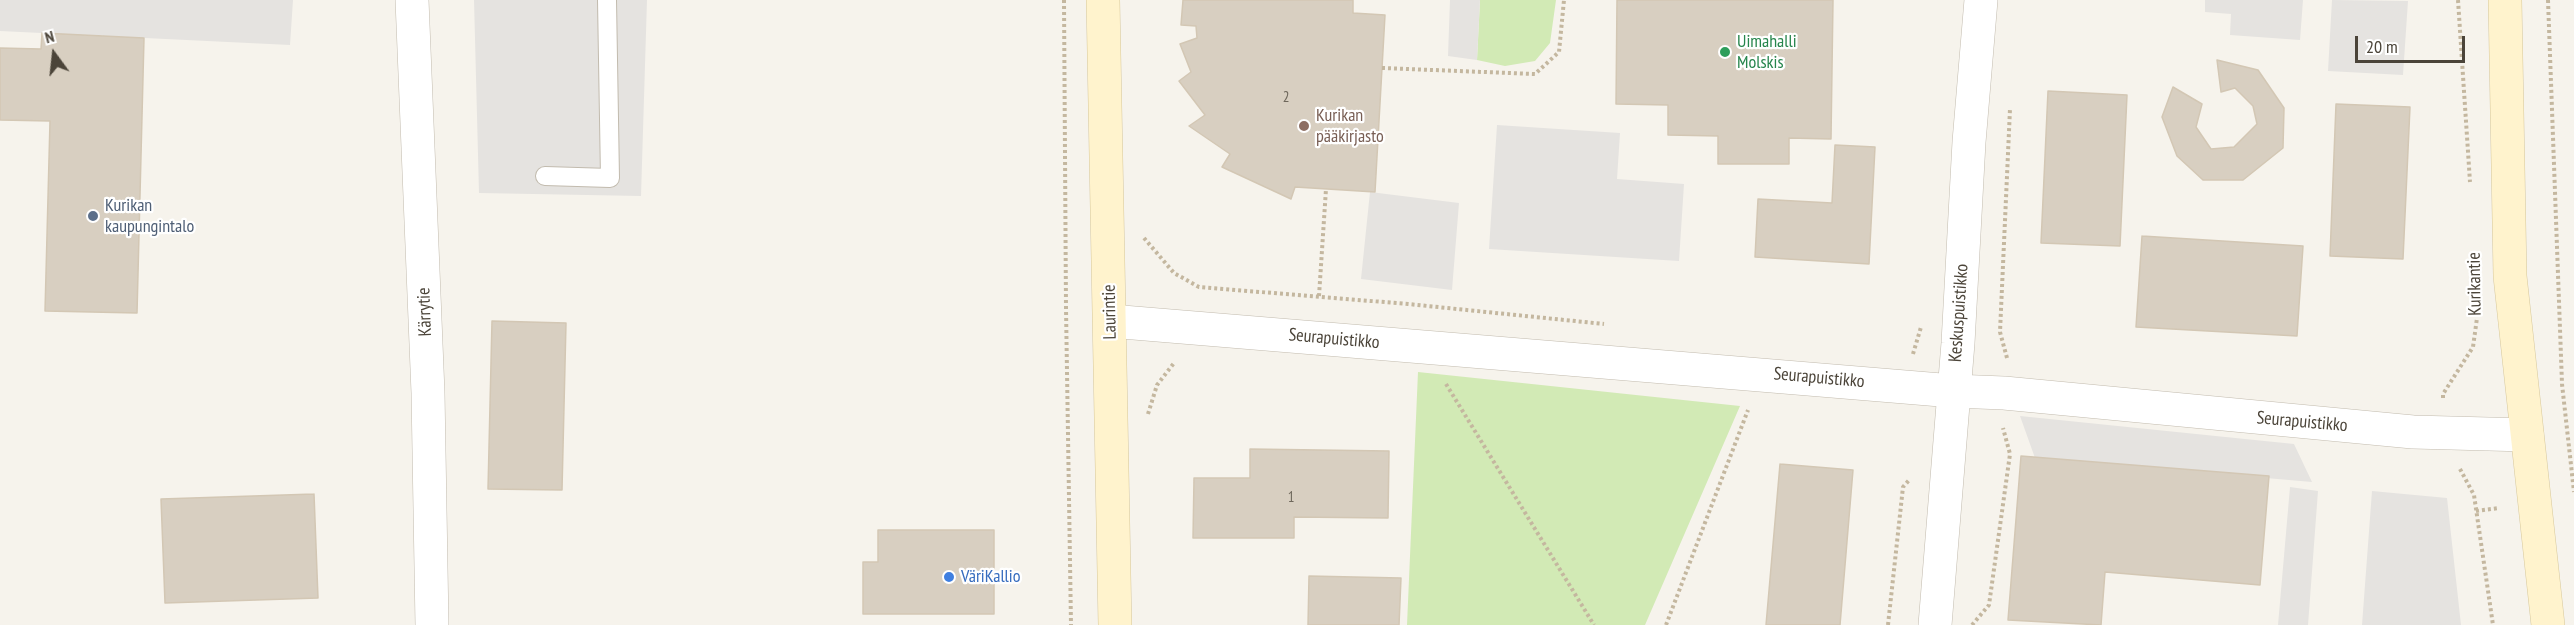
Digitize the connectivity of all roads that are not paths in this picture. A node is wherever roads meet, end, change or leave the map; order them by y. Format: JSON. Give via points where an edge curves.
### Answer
{"nodes":[{"id":1,"x":412,"y":0,"type":"edge"},
{"id":2,"x":608,"y":0,"type":"edge"},
{"id":3,"x":1103,"y":0,"type":"edge"},
{"id":4,"x":1981,"y":0,"type":"edge"},
{"id":5,"x":2505,"y":0,"type":"edge"},
{"id":6,"x":545,"y":176,"type":"dead end"},
{"id":7,"x":1110,"y":321,"type":"junction"},
{"id":8,"x":1953,"y":391,"type":"junction"},
{"id":9,"x":2527,"y":435,"type":"junction"},
{"id":10,"x":432,"y":625,"type":"edge"},
{"id":11,"x":1115,"y":625,"type":"edge"},
{"id":12,"x":1935,"y":625,"type":"edge"},
{"id":13,"x":2548,"y":625,"type":"edge"}],
"edges":[{"from":1,"to":10,"type":"street","name":"Kärrytie","via":[[428,393]]},
{"from":2,"to":6,"type":"lane","via":[[610,178]]},
{"from":3,"to":7,"type":"street","name":"Laurintie"},
{"from":4,"to":8,"type":"street","name":"Keskuspuistikko"},
{"from":5,"to":9,"type":"street","name":"Kurikantie","via":[[2510,276]]},
{"from":7,"to":8,"type":"street","name":"Seurapuistikko"},
{"from":7,"to":11,"type":"street","name":"Laurintie"},
{"from":8,"to":9,"type":"street","name":"Seurapuistikko","via":[[2362,427]]},
{"from":8,"to":12,"type":"street","name":"Keskuspuistikko"},
{"from":9,"to":13,"type":"street","name":"Kurikantie"}]}
